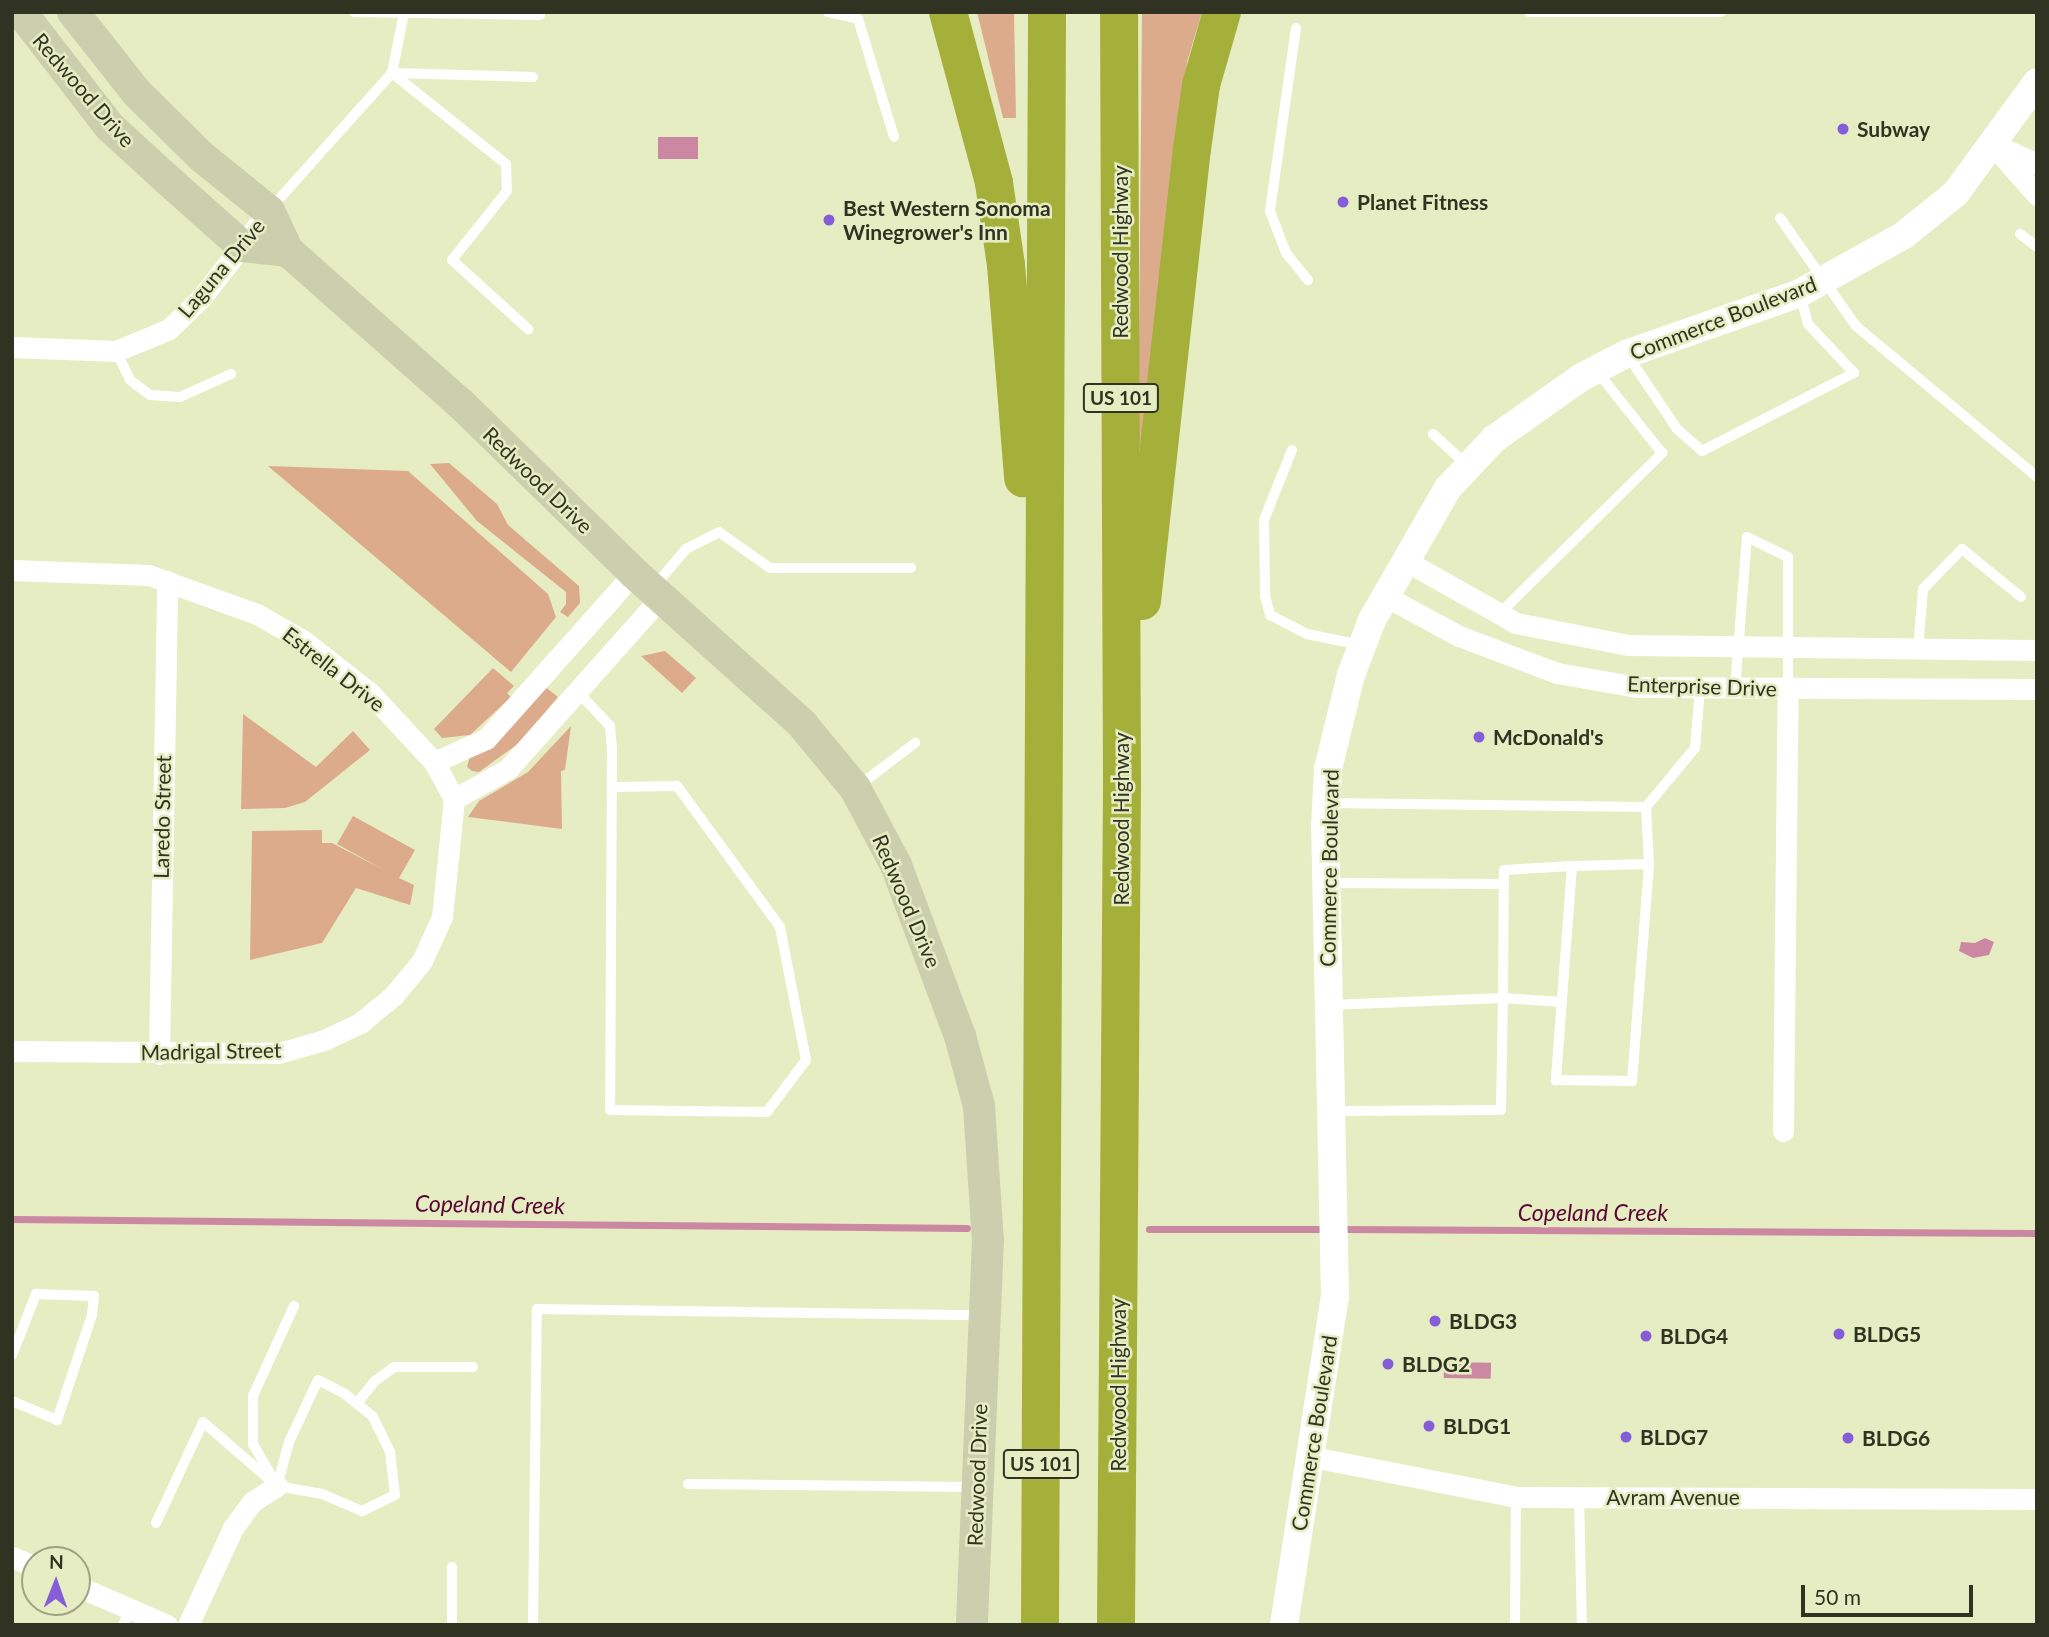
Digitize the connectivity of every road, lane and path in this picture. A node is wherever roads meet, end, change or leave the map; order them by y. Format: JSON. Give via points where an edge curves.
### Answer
{"nodes":[{"id":1,"x":21,"y":12,"type":"edge"},
{"id":2,"x":73,"y":12,"type":"edge"},
{"id":3,"x":355,"y":12,"type":"edge"},
{"id":4,"x":828,"y":12,"type":"edge"},
{"id":5,"x":948,"y":12,"type":"edge"},
{"id":6,"x":1048,"y":12,"type":"edge"},
{"id":7,"x":1119,"y":12,"type":"edge"},
{"id":8,"x":1223,"y":12,"type":"edge"},
{"id":9,"x":1529,"y":12,"type":"edge"},
{"id":10,"x":1721,"y":12,"type":"edge"},
{"id":11,"x":404,"y":13,"type":"edge"},
{"id":12,"x":540,"y":16,"type":"dead end"},
{"id":13,"x":1296,"y":27,"type":"dead end"},
{"id":14,"x":392,"y":74,"type":"junction"},
{"id":15,"x":533,"y":77,"type":"dead end"},
{"id":16,"x":2037,"y":82,"type":"edge"},
{"id":17,"x":894,"y":137,"type":"dead end"},
{"id":18,"x":1992,"y":144,"type":"junction"},
{"id":19,"x":2037,"y":164,"type":"edge"},
{"id":20,"x":2037,"y":195,"type":"edge"},
{"id":21,"x":269,"y":211,"type":"junction"},
{"id":22,"x":1780,"y":218,"type":"dead end"},
{"id":23,"x":2020,"y":234,"type":"dead end"},
{"id":24,"x":242,"y":246,"type":"junction"},
{"id":25,"x":2037,"y":247,"type":"edge"},
{"id":26,"x":288,"y":251,"type":"junction"},
{"id":27,"x":1826,"y":279,"type":"junction"},
{"id":28,"x":1308,"y":280,"type":"dead end"},
{"id":29,"x":1800,"y":293,"type":"junction"},
{"id":30,"x":528,"y":329,"type":"dead end"},
{"id":31,"x":12,"y":347,"type":"edge"},
{"id":32,"x":116,"y":351,"type":"junction"},
{"id":33,"x":1626,"y":354,"type":"junction"},
{"id":34,"x":1596,"y":370,"type":"junction"},
{"id":35,"x":231,"y":374,"type":"dead end"},
{"id":36,"x":1433,"y":434,"type":"dead end"},
{"id":37,"x":1292,"y":450,"type":"dead end"},
{"id":38,"x":1467,"y":465,"type":"junction"},
{"id":39,"x":2037,"y":477,"type":"edge"},
{"id":40,"x":1406,"y":561,"type":"junction"},
{"id":41,"x":911,"y":568,"type":"dead end"},
{"id":42,"x":12,"y":570,"type":"edge"},
{"id":43,"x":167,"y":581,"type":"junction"},
{"id":44,"x":650,"y":586,"type":"junction"},
{"id":45,"x":1385,"y":596,"type":"junction"},
{"id":46,"x":2021,"y":597,"type":"dead end"},
{"id":47,"x":1498,"y":615,"type":"junction"},
{"id":48,"x":1362,"y":645,"type":"junction"},
{"id":49,"x":1788,"y":648,"type":"junction"},
{"id":50,"x":1735,"y":649,"type":"junction"},
{"id":51,"x":1918,"y":650,"type":"junction"},
{"id":52,"x":2037,"y":650,"type":"edge"},
{"id":53,"x":1700,"y":688,"type":"junction"},
{"id":54,"x":1788,"y":688,"type":"junction"},
{"id":55,"x":1735,"y":689,"type":"junction"},
{"id":56,"x":2037,"y":689,"type":"edge"},
{"id":57,"x":578,"y":692,"type":"junction"},
{"id":58,"x":915,"y":743,"type":"dead end"},
{"id":59,"x":1044,"y":750,"type":"junction"},
{"id":60,"x":434,"y":762,"type":"junction"},
{"id":61,"x":1122,"y":784,"type":"junction"},
{"id":62,"x":613,"y":787,"type":"junction"},
{"id":63,"x":855,"y":788,"type":"junction"},
{"id":64,"x":454,"y":799,"type":"junction"},
{"id":65,"x":1326,"y":803,"type":"junction"},
{"id":66,"x":1646,"y":807,"type":"junction"},
{"id":67,"x":1649,"y":864,"type":"junction"},
{"id":68,"x":1572,"y":866,"type":"junction"},
{"id":69,"x":1326,"y":883,"type":"junction"},
{"id":70,"x":1504,"y":884,"type":"junction"},
{"id":71,"x":1503,"y":998,"type":"junction"},
{"id":72,"x":1562,"y":1002,"type":"junction"},
{"id":73,"x":1328,"y":1005,"type":"junction"},
{"id":74,"x":12,"y":1051,"type":"edge"},
{"id":75,"x":159,"y":1054,"type":"junction"},
{"id":76,"x":1331,"y":1111,"type":"junction"},
{"id":77,"x":1783,"y":1131,"type":"dead end"},
{"id":78,"x":294,"y":1306,"type":"dead end"},
{"id":79,"x":985,"y":1315,"type":"junction"},
{"id":80,"x":12,"y":1355,"type":"edge"},
{"id":81,"x":473,"y":1367,"type":"dead end"},
{"id":82,"x":12,"y":1401,"type":"edge"},
{"id":83,"x":357,"y":1404,"type":"junction"},
{"id":84,"x":1313,"y":1457,"type":"junction"},
{"id":85,"x":688,"y":1483,"type":"dead end"},
{"id":86,"x":277,"y":1486,"type":"junction"},
{"id":87,"x":974,"y":1487,"type":"junction"},
{"id":88,"x":1516,"y":1497,"type":"junction"},
{"id":89,"x":1579,"y":1497,"type":"junction"},
{"id":90,"x":2037,"y":1499,"type":"edge"},
{"id":91,"x":156,"y":1523,"type":"dead end"},
{"id":92,"x":452,"y":1567,"type":"dead end"},
{"id":93,"x":91,"y":1595,"type":"edge"},
{"id":94,"x":127,"y":1617,"type":"edge"},
{"id":95,"x":167,"y":1625,"type":"edge"},
{"id":96,"x":188,"y":1625,"type":"edge"},
{"id":97,"x":452,"y":1625,"type":"edge"},
{"id":98,"x":533,"y":1625,"type":"edge"},
{"id":99,"x":972,"y":1625,"type":"edge"},
{"id":100,"x":1040,"y":1625,"type":"edge"},
{"id":101,"x":1116,"y":1625,"type":"edge"},
{"id":102,"x":1284,"y":1625,"type":"edge"},
{"id":103,"x":1515,"y":1625,"type":"edge"},
{"id":104,"x":1582,"y":1625,"type":"edge"}],
"edges":[{"from":1,"to":24,"type":"main road","name":"Redwood Drive","via":[[110,127]]},
{"from":2,"to":21,"type":"main road","name":"Redwood Drive","via":[[137,93],[202,157]]},
{"from":3,"to":11,"type":"lane"},
{"from":4,"to":17,"type":"lane","via":[[858,19]]},
{"from":5,"to":59,"type":"highway","via":[[980,121],[1006,265]]},
{"from":6,"to":59,"type":"highway","number":"US 101"},
{"from":7,"to":61,"type":"highway","name":"Redwood Highway","number":"US 101"},
{"from":8,"to":61,"type":"highway","via":[[1201,85],[1192,149]]},
{"from":9,"to":10,"type":"lane"},
{"from":11,"to":12,"type":"lane"},
{"from":11,"to":14,"type":"lane"},
{"from":13,"to":28,"type":"lane","via":[[1270,211],[1286,253]]},
{"from":14,"to":15,"type":"lane"},
{"from":14,"to":21,"type":"lane"},
{"from":14,"to":30,"type":"lane","via":[[506,164],[507,191],[452,260]]},
{"from":16,"to":18,"type":"street","name":"Commerce Boulevard"},
{"from":18,"to":19,"type":"street"},
{"from":18,"to":20,"type":"street"},
{"from":18,"to":27,"type":"street","name":"Commerce Boulevard","via":[[1956,193],[1904,236]]},
{"from":21,"to":24,"type":"street","name":"Laguna Drive"},
{"from":21,"to":26,"type":"main road","name":"Redwood Drive"},
{"from":22,"to":27,"type":"lane"},
{"from":23,"to":25,"type":"lane"},
{"from":24,"to":26,"type":"main road"},
{"from":24,"to":32,"type":"street","name":"Laguna Drive","via":[[201,298],[169,329]]},
{"from":26,"to":44,"type":"main road","name":"Redwood Drive","via":[[460,403]]},
{"from":27,"to":29,"type":"street","name":"Commerce Boulevard"},
{"from":27,"to":39,"type":"lane","via":[[1856,326]]},
{"from":29,"to":33,"type":"street","name":"Commerce Boulevard"},
{"from":29,"to":33,"type":"lane","via":[[1808,324],[1854,373],[1702,451],[1677,429]]},
{"from":31,"to":32,"type":"street","name":"Laguna Drive"},
{"from":32,"to":35,"type":"lane","via":[[130,380],[150,395],[180,397]]},
{"from":33,"to":34,"type":"street","name":"Commerce Boulevard"},
{"from":34,"to":38,"type":"street","name":"Commerce Boulevard","via":[[1494,439]]},
{"from":34,"to":47,"type":"lane","via":[[1662,453]]},
{"from":36,"to":38,"type":"lane"},
{"from":37,"to":48,"type":"lane","via":[[1264,520],[1265,597],[1270,615],[1307,634]]},
{"from":38,"to":40,"type":"street","name":"Commerce Boulevard","via":[[1448,488]]},
{"from":40,"to":45,"type":"street","name":"Commerce Boulevard"},
{"from":40,"to":47,"type":"street","name":"Enterprise Drive"},
{"from":41,"to":44,"type":"lane","via":[[770,568],[719,532],[686,550]]},
{"from":42,"to":43,"type":"street","name":"Estrella Drive","via":[[123,571]]},
{"from":43,"to":60,"type":"street","name":"Estrella Drive","via":[[257,614],[304,641],[370,693]]},
{"from":43,"to":75,"type":"street","name":"Laredo Street"},
{"from":44,"to":57,"type":"street"},
{"from":44,"to":60,"type":"street","via":[[486,739]]},
{"from":44,"to":63,"type":"main road","name":"Redwood Drive","via":[[802,724]]},
{"from":45,"to":48,"type":"street","name":"Commerce Boulevard"},
{"from":45,"to":53,"type":"street","name":"Enterprise Drive","via":[[1459,636],[1557,673],[1637,687]]},
{"from":46,"to":51,"type":"lane","via":[[1962,549],[1923,589]]},
{"from":47,"to":50,"type":"street","name":"Enterprise Drive","via":[[1562,636],[1628,646]]},
{"from":48,"to":65,"type":"street","name":"Commerce Boulevard","via":[[1337,723]]},
{"from":49,"to":50,"type":"street","name":"Enterprise Drive"},
{"from":49,"to":50,"type":"lane","via":[[1788,557],[1747,537]]},
{"from":49,"to":51,"type":"street","name":"Enterprise Drive"},
{"from":49,"to":54,"type":"lane"},
{"from":50,"to":55,"type":"lane"},
{"from":51,"to":52,"type":"street","name":"Enterprise Drive"},
{"from":53,"to":55,"type":"street","name":"Enterprise Drive"},
{"from":53,"to":66,"type":"lane","via":[[1695,748]]},
{"from":54,"to":55,"type":"street","name":"Enterprise Drive"},
{"from":54,"to":56,"type":"street","name":"Enterprise Drive"},
{"from":54,"to":77,"type":"street"},
{"from":57,"to":62,"type":"lane","via":[[610,726]]},
{"from":57,"to":64,"type":"street","via":[[508,769]]},
{"from":58,"to":63,"type":"lane"},
{"from":59,"to":100,"type":"highway","number":"US 101"},
{"from":60,"to":64,"type":"street","name":"Estrella Drive"},
{"from":61,"to":101,"type":"highway","name":"Redwood Highway","number":"US 101"},
{"from":62,"to":62,"type":"lane","via":[[677,786],[780,928],[806,1060],[767,1112],[610,1110]]},
{"from":63,"to":79,"type":"main road","name":"Redwood Drive","via":[[896,865],[960,1037],[979,1106],[988,1240]]},
{"from":64,"to":75,"type":"street","name":"Madrigal Street","via":[[442,917],[422,961],[393,996],[359,1023],[324,1040],[279,1053]]},
{"from":65,"to":66,"type":"lane"},
{"from":65,"to":69,"type":"street","name":"Commerce Boulevard"},
{"from":66,"to":67,"type":"lane"},
{"from":67,"to":68,"type":"lane"},
{"from":67,"to":72,"type":"lane","via":[[1632,1081],[1556,1080]]},
{"from":68,"to":70,"type":"lane","via":[[1504,870]]},
{"from":68,"to":72,"type":"lane"},
{"from":69,"to":70,"type":"lane"},
{"from":69,"to":73,"type":"street","name":"Commerce Boulevard"},
{"from":70,"to":71,"type":"lane"},
{"from":71,"to":72,"type":"lane"},
{"from":71,"to":73,"type":"lane"},
{"from":71,"to":76,"type":"lane","via":[[1501,1110]]},
{"from":73,"to":76,"type":"street","name":"Commerce Boulevard"},
{"from":74,"to":75,"type":"street","name":"Madrigal Street"},
{"from":76,"to":84,"type":"street","name":"Commerce Boulevard","via":[[1335,1297]]},
{"from":78,"to":86,"type":"lane","via":[[253,1396],[253,1444]]},
{"from":79,"to":87,"type":"main road","name":"Redwood Drive"},
{"from":79,"to":98,"type":"lane","via":[[537,1309]]},
{"from":80,"to":82,"type":"lane","via":[[36,1294],[94,1296],[92,1315],[57,1420]]},
{"from":81,"to":83,"type":"lane","via":[[394,1367],[375,1381]]},
{"from":83,"to":86,"type":"lane","via":[[318,1380],[289,1442]]},
{"from":83,"to":86,"type":"lane","via":[[373,1418],[390,1452],[395,1495],[362,1511],[322,1494]]},
{"from":84,"to":88,"type":"street","name":"Avram Avenue"},
{"from":84,"to":102,"type":"street","name":"Commerce Boulevard"},
{"from":85,"to":87,"type":"lane"},
{"from":86,"to":91,"type":"lane","via":[[203,1422]]},
{"from":86,"to":96,"type":"street","via":[[252,1502],[233,1528]]},
{"from":87,"to":99,"type":"main road","name":"Redwood Drive"},
{"from":88,"to":89,"type":"street","name":"Avram Avenue"},
{"from":88,"to":103,"type":"lane"},
{"from":89,"to":90,"type":"street","name":"Avram Avenue"},
{"from":89,"to":104,"type":"lane"},
{"from":92,"to":97,"type":"lane"},
{"from":93,"to":94,"type":"street"},
{"from":94,"to":95,"type":"street"}]}
